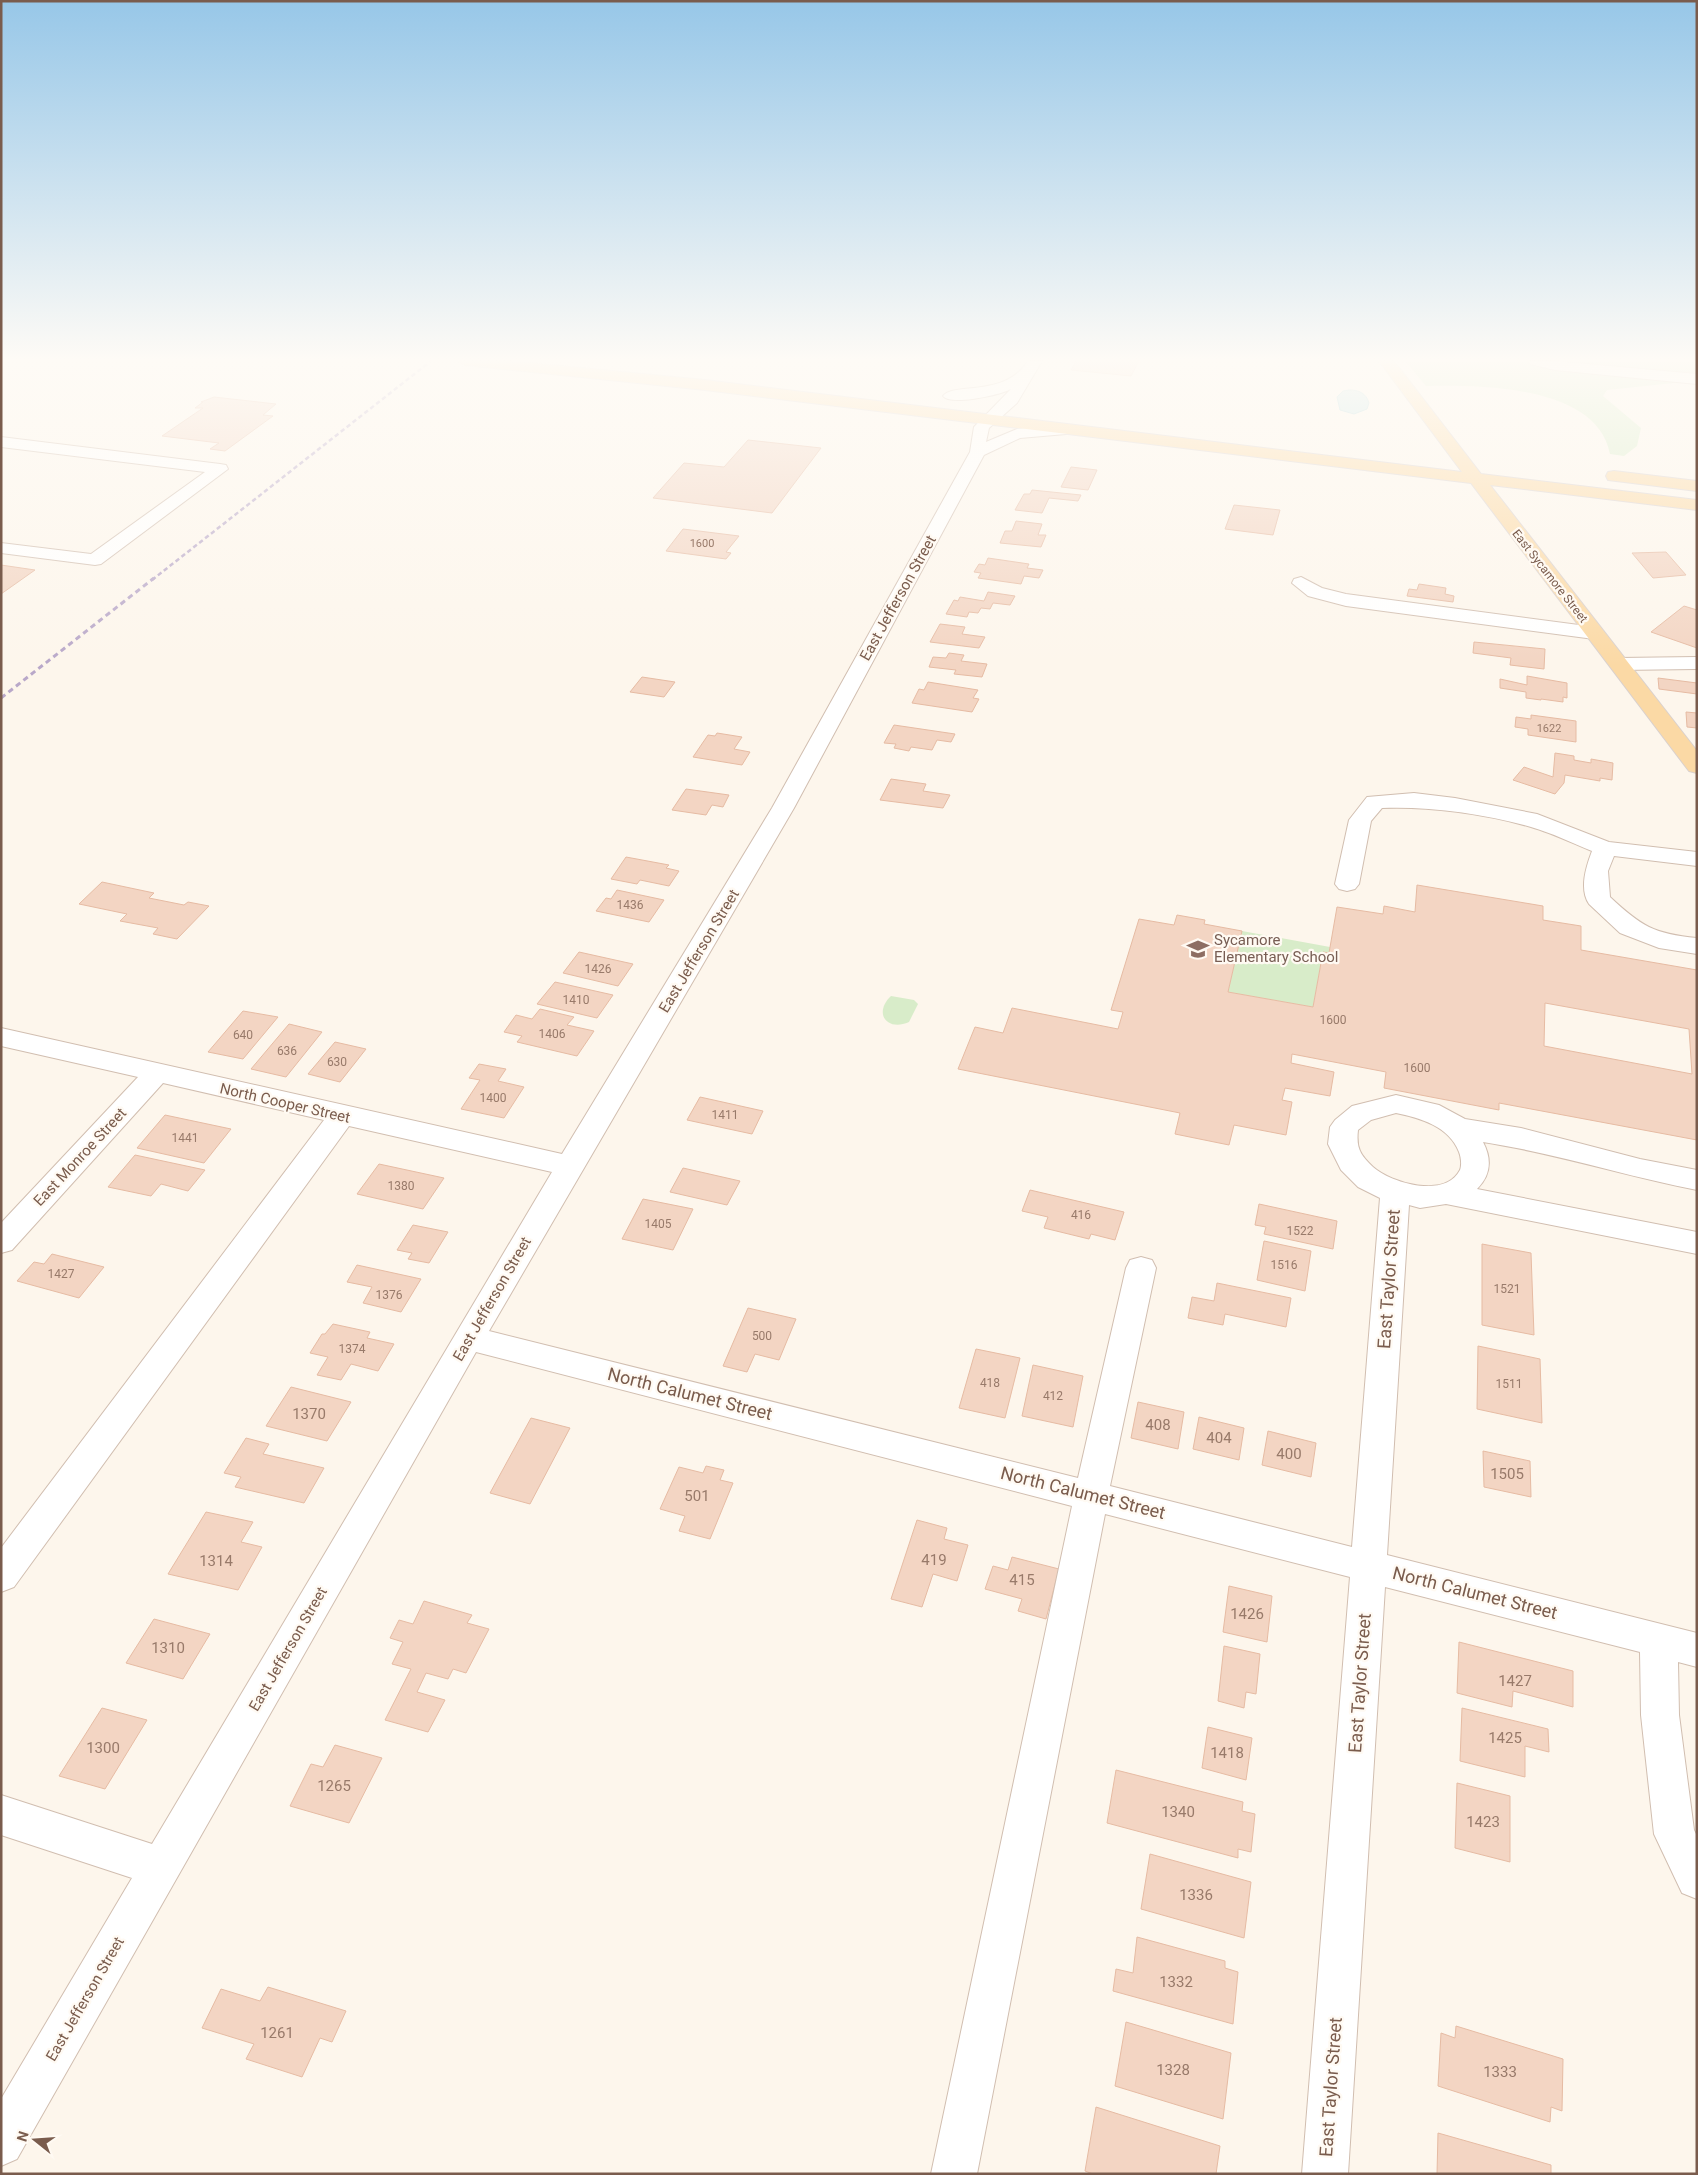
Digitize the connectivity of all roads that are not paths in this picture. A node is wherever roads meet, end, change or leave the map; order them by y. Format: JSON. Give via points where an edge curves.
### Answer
{"nodes":[{"id":1,"x":167,"y":462,"type":"edge"},
{"id":2,"x":972,"y":462,"type":"edge"},
{"id":3,"x":1409,"y":462,"type":"edge"},
{"id":4,"x":1466,"y":462,"type":"edge"},
{"id":5,"x":1476,"y":469,"type":"junction"},
{"id":6,"x":1599,"y":474,"type":"dead end"},
{"id":7,"x":1697,"y":486,"type":"edge"},
{"id":8,"x":1697,"y":506,"type":"edge"},
{"id":9,"x":1,"y":548,"type":"edge"},
{"id":10,"x":1300,"y":583,"type":"dead end"},
{"id":11,"x":1594,"y":633,"type":"junction"},
{"id":12,"x":1697,"y":663,"type":"edge"},
{"id":13,"x":1619,"y":664,"type":"junction"},
{"id":14,"x":1697,"y":766,"type":"edge"},
{"id":15,"x":1606,"y":848,"type":"junction"},
{"id":16,"x":1697,"y":860,"type":"edge"},
{"id":17,"x":1347,"y":884,"type":"dead end"},
{"id":18,"x":1697,"y":946,"type":"edge"},
{"id":19,"x":1,"y":1037,"type":"edge"},
{"id":20,"x":158,"y":1072,"type":"junction"},
{"id":21,"x":342,"y":1116,"type":"junction"},
{"id":22,"x":1458,"y":1128,"type":"junction"},
{"id":23,"x":570,"y":1166,"type":"junction"},
{"id":24,"x":1697,"y":1180,"type":"edge"},
{"id":25,"x":1395,"y":1193,"type":"junction"},
{"id":26,"x":1448,"y":1194,"type":"junction"},
{"id":27,"x":1,"y":1242,"type":"edge"},
{"id":28,"x":1697,"y":1243,"type":"edge"},
{"id":29,"x":1141,"y":1268,"type":"dead end"},
{"id":30,"x":468,"y":1338,"type":"junction"},
{"id":31,"x":1092,"y":1496,"type":"junction"},
{"id":32,"x":1369,"y":1566,"type":"junction"},
{"id":33,"x":1,"y":1576,"type":"edge"},
{"id":34,"x":1659,"y":1640,"type":"junction"},
{"id":35,"x":1697,"y":1650,"type":"edge"},
{"id":36,"x":1,"y":1815,"type":"edge"},
{"id":37,"x":162,"y":1867,"type":"junction"},
{"id":38,"x":1697,"y":1878,"type":"edge"},
{"id":39,"x":1,"y":2144,"type":"edge"},
{"id":40,"x":954,"y":2174,"type":"edge"},
{"id":41,"x":1325,"y":2174,"type":"edge"}],
"edges":[{"from":1,"to":9,"type":"street","via":[[220,469],[95,560]]},
{"from":2,"to":23,"type":"street","name":"East Jefferson Street","via":[[784,808]]},
{"from":3,"to":5,"type":"main road"},
{"from":4,"to":5,"type":"main road","name":"East Sycamore Street"},
{"from":5,"to":8,"type":"main road"},
{"from":5,"to":11,"type":"main road","name":"East Sycamore Street"},
{"from":6,"to":7,"type":"main road"},
{"from":10,"to":11,"type":"street","via":[[1315,592],[1346,600]]},
{"from":11,"to":13,"type":"main road","name":"East Sycamore Street"},
{"from":12,"to":13,"type":"street"},
{"from":13,"to":14,"type":"main road","name":"East Sycamore Street"},
{"from":15,"to":16,"type":"street"},
{"from":15,"to":17,"type":"street","via":[[1537,821],[1464,806],[1414,800],[1375,802],[1360,820]]},
{"from":15,"to":18,"type":"street","via":[[1596,871],[1598,899],[1629,928],[1668,943]]},
{"from":19,"to":20,"type":"street","name":"North Cooper Street"},
{"from":20,"to":21,"type":"street","name":"North Cooper Street"},
{"from":20,"to":27,"type":"street","name":"East Monroe Street"},
{"from":21,"to":23,"type":"street","name":"North Cooper Street"},
{"from":21,"to":33,"type":"street"},
{"from":22,"to":24,"type":"street","via":[[1521,1138],[1640,1169]]},
{"from":22,"to":25,"type":"street","via":[[1440,1116],[1396,1104],[1374,1106],[1357,1113],[1345,1124],[1340,1139],[1344,1154],[1355,1170]]},
{"from":22,"to":26,"type":"street","via":[[1471,1142],[1477,1158],[1474,1173],[1464,1185]]},
{"from":23,"to":30,"type":"street","name":"East Jefferson Street"},
{"from":25,"to":26,"type":"street","via":[[1413,1196]]},
{"from":25,"to":32,"type":"street","name":"East Taylor Street"},
{"from":26,"to":28,"type":"street"},
{"from":29,"to":31,"type":"street"},
{"from":30,"to":31,"type":"street","name":"North Calumet Street"},
{"from":30,"to":37,"type":"street","name":"East Jefferson Street"},
{"from":31,"to":32,"type":"street","name":"North Calumet Street"},
{"from":31,"to":40,"type":"street"},
{"from":32,"to":34,"type":"street","name":"North Calumet Street"},
{"from":32,"to":41,"type":"street","name":"East Taylor Street"},
{"from":34,"to":35,"type":"street","name":"North Calumet Street"},
{"from":34,"to":38,"type":"street","via":[[1660,1715],[1674,1834]]},
{"from":36,"to":37,"type":"street"},
{"from":37,"to":39,"type":"street","name":"East Jefferson Street"}]}
